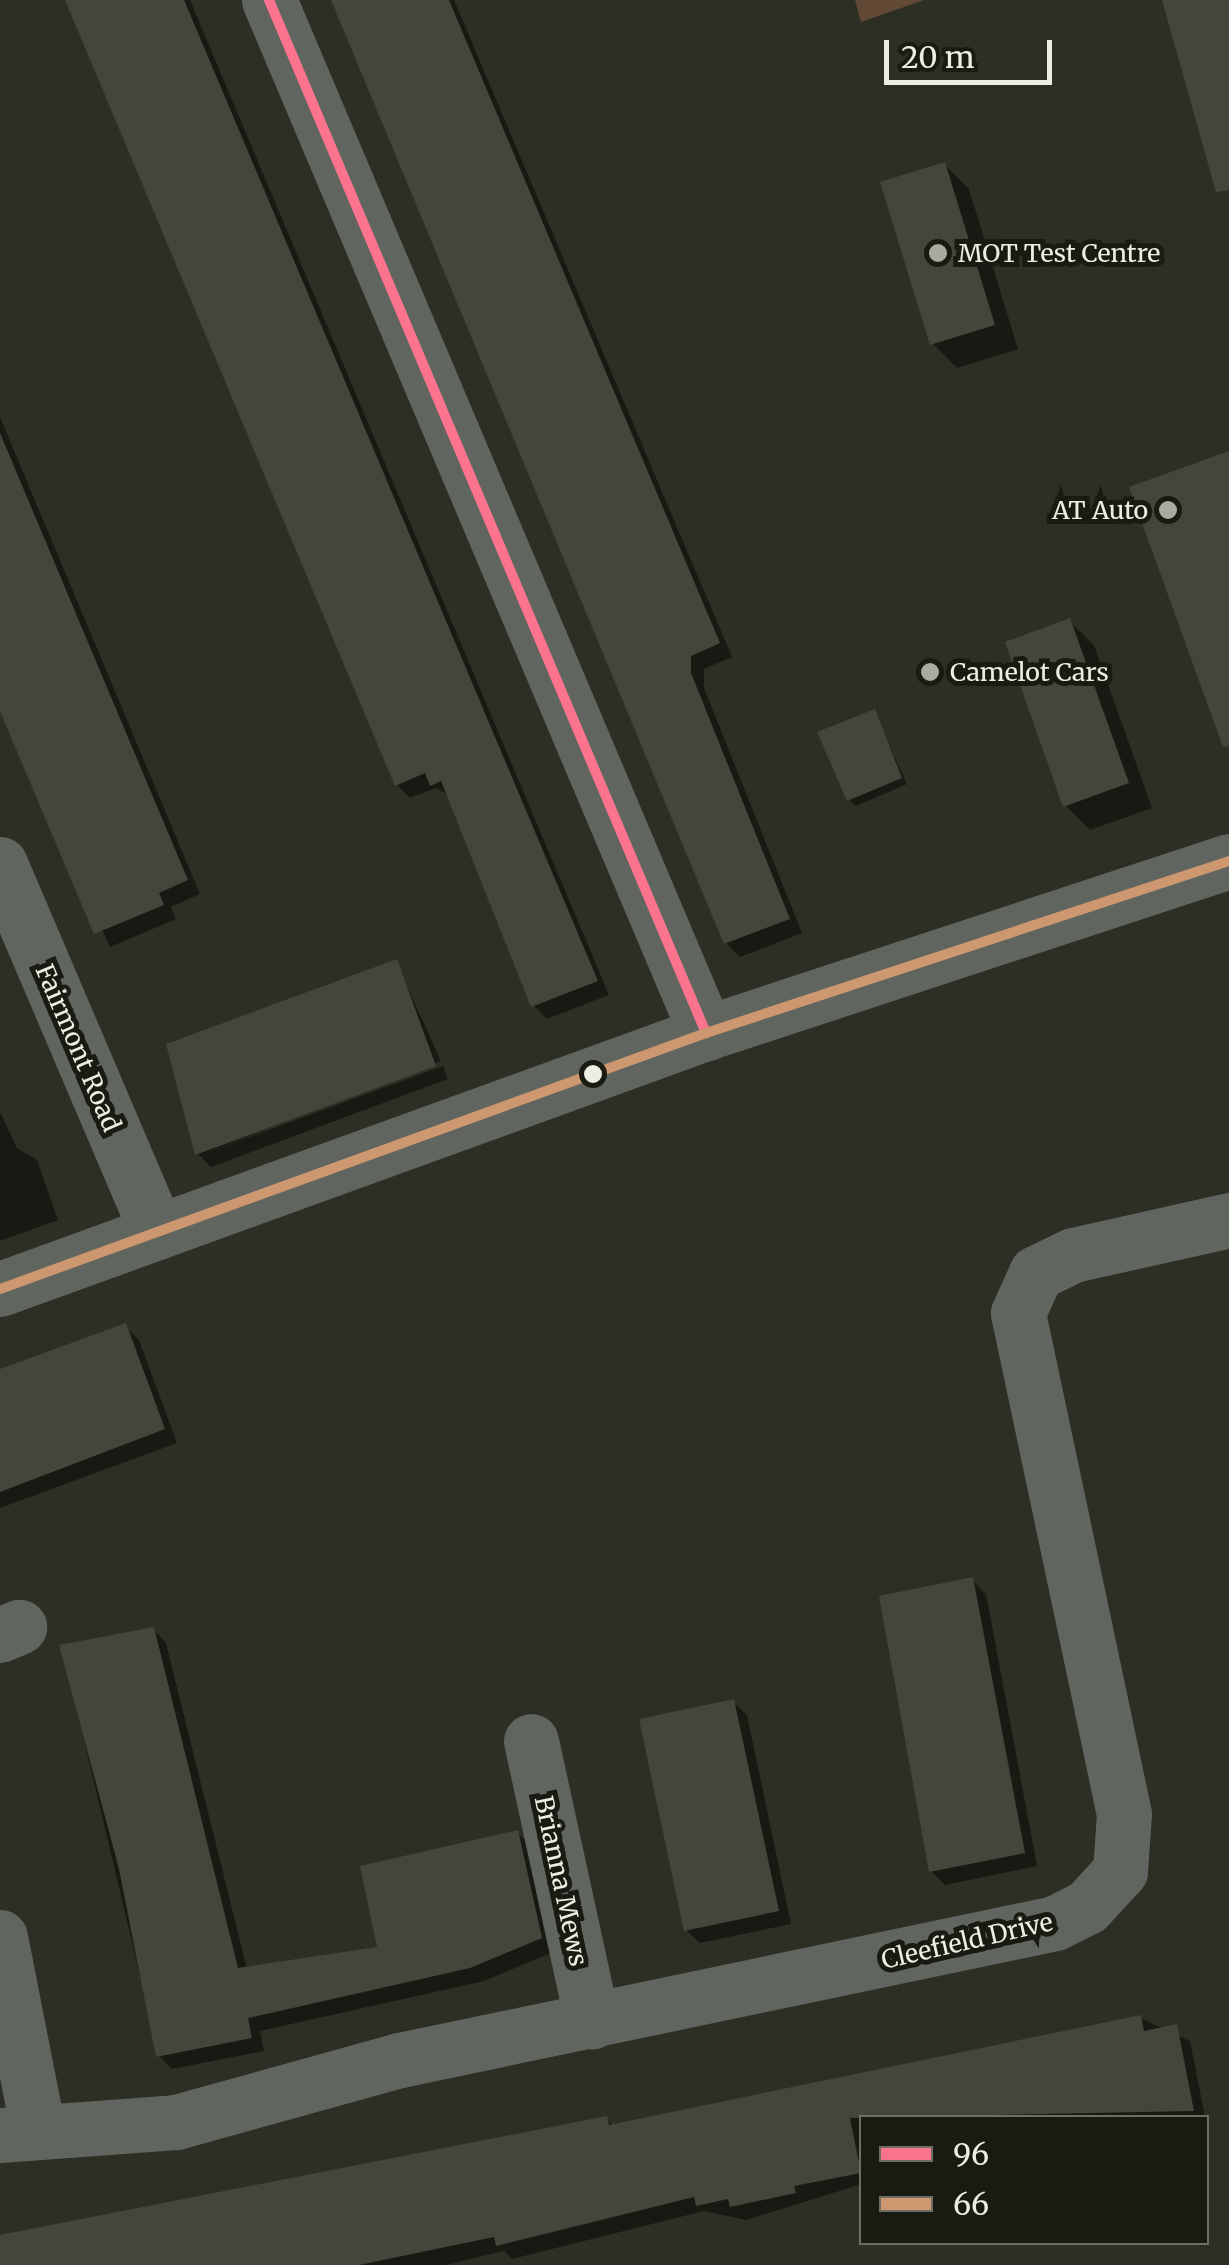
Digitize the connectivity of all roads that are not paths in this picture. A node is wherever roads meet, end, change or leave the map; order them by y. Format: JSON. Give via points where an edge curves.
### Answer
{"nodes":[{"id":1,"x":269,"y":0,"type":"edge"},
{"id":2,"x":1229,"y":861,"type":"edge"},
{"id":3,"x":0,"y":864,"type":"edge"},
{"id":4,"x":706,"y":1033,"type":"junction"},
{"id":5,"x":1229,"y":1220,"type":"edge"},
{"id":6,"x":157,"y":1232,"type":"junction"},
{"id":7,"x":0,"y":1290,"type":"edge"},
{"id":8,"x":531,"y":1741,"type":"dead end"},
{"id":9,"x":0,"y":1937,"type":"edge"},
{"id":10,"x":592,"y":2022,"type":"junction"},
{"id":11,"x":19,"y":2131,"type":"edge"}],
"edges":[{"from":1,"to":4,"type":"street"},
{"from":2,"to":4,"type":"street"},
{"from":3,"to":6,"type":"street","name":"Fairmont Road"},
{"from":4,"to":6,"type":"street"},
{"from":5,"to":10,"type":"street","name":"Cleefield Drive","via":[[1073,1254],[1036,1273],[1018,1312],[1124,1814],[1120,1871],[1087,1907],[1055,1923]]},
{"from":6,"to":7,"type":"street"},
{"from":8,"to":10,"type":"street","name":"Brianna Mews"},
{"from":9,"to":11,"type":"street"},
{"from":10,"to":11,"type":"street","name":"Cleefield Drive","via":[[336,2076],[176,2122]]}]}
